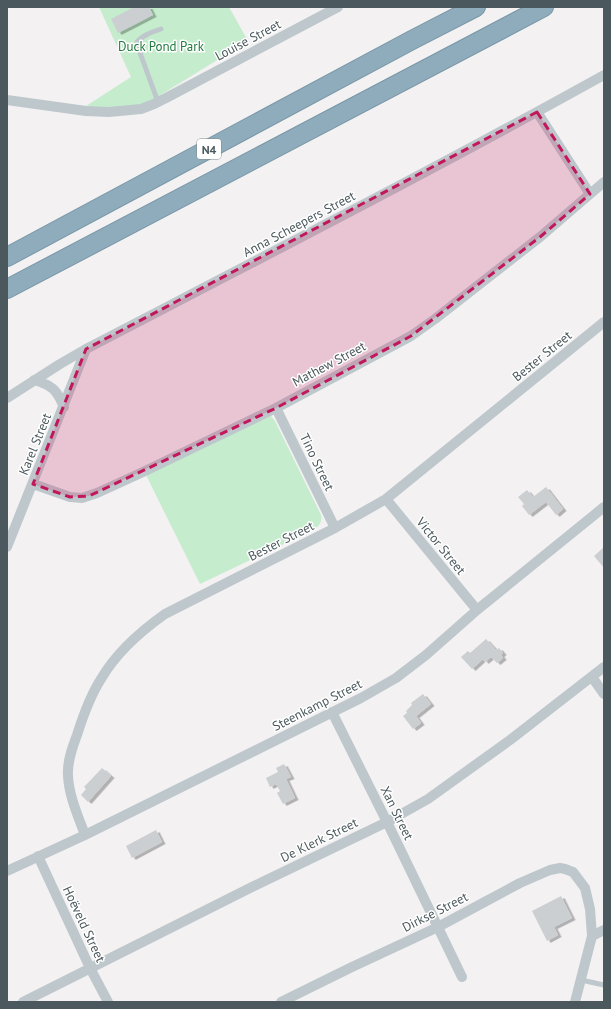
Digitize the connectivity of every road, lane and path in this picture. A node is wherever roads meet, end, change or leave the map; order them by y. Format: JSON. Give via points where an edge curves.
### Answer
{"nodes":[{"id":1,"x":338,"y":7,"type":"edge"},
{"id":2,"x":476,"y":7,"type":"edge"},
{"id":3,"x":544,"y":7,"type":"edge"},
{"id":4,"x":161,"y":29,"type":"dead end"},
{"id":5,"x":604,"y":75,"type":"edge"},
{"id":6,"x":7,"y":100,"type":"edge"},
{"id":7,"x":158,"y":102,"type":"junction"},
{"id":8,"x":537,"y":112,"type":"junction"},
{"id":9,"x":604,"y":182,"type":"edge"},
{"id":10,"x":130,"y":191,"type":"junction"},
{"id":11,"x":590,"y":194,"type":"junction"},
{"id":12,"x":138,"y":219,"type":"junction"},
{"id":13,"x":7,"y":250,"type":"edge"},
{"id":14,"x":7,"y":257,"type":"edge"},
{"id":15,"x":7,"y":289,"type":"edge"},
{"id":16,"x":7,"y":302,"type":"edge"},
{"id":17,"x":604,"y":322,"type":"edge"},
{"id":18,"x":86,"y":349,"type":"junction"},
{"id":19,"x":34,"y":380,"type":"junction"},
{"id":20,"x":7,"y":398,"type":"edge"},
{"id":21,"x":64,"y":407,"type":"junction"},
{"id":22,"x":276,"y":408,"type":"junction"},
{"id":23,"x":33,"y":484,"type":"junction"},
{"id":24,"x":386,"y":499,"type":"junction"},
{"id":25,"x":604,"y":507,"type":"edge"},
{"id":26,"x":335,"y":528,"type":"junction"},
{"id":27,"x":7,"y":547,"type":"edge"},
{"id":28,"x":477,"y":610,"type":"junction"},
{"id":29,"x":604,"y":667,"type":"edge"},
{"id":30,"x":592,"y":677,"type":"junction"},
{"id":31,"x":604,"y":694,"type":"edge"},
{"id":32,"x":332,"y":712,"type":"junction"},
{"id":33,"x":387,"y":822,"type":"junction"},
{"id":34,"x":85,"y":835,"type":"junction"},
{"id":35,"x":38,"y":856,"type":"junction"},
{"id":36,"x":7,"y":871,"type":"edge"},
{"id":37,"x":438,"y":927,"type":"junction"},
{"id":38,"x":604,"y":930,"type":"edge"},
{"id":39,"x":592,"y":936,"type":"junction"},
{"id":40,"x":90,"y":968,"type":"junction"},
{"id":41,"x":462,"y":977,"type":"dead end"},
{"id":42,"x":581,"y":980,"type":"junction"},
{"id":43,"x":604,"y":985,"type":"edge"},
{"id":44,"x":23,"y":1002,"type":"edge"},
{"id":45,"x":108,"y":1002,"type":"edge"},
{"id":46,"x":281,"y":1002,"type":"edge"},
{"id":47,"x":575,"y":1002,"type":"edge"}],
"edges":[{"from":1,"to":7,"type":"street","name":"Louise Street"},
{"from":2,"to":10,"type":"highway","number":"N4"},
{"from":3,"to":12,"type":"highway","number":"N4"},
{"from":4,"to":7,"type":"lane","via":[[140,38],[137,42]]},
{"from":5,"to":8,"type":"street","name":"Anna Scheepers Street"},
{"from":6,"to":7,"type":"street","name":"Louise Street","via":[[109,112],[141,108]]},
{"from":8,"to":11,"type":"street"},
{"from":8,"to":18,"type":"street","name":"Anna Scheepers Street"},
{"from":9,"to":11,"type":"street","name":"Mathew Street"},
{"from":10,"to":13,"type":"highway"},
{"from":10,"to":14,"type":"highway","number":"N4"},
{"from":11,"to":22,"type":"street","name":"Mathew Street","via":[[540,237],[411,336]]},
{"from":12,"to":15,"type":"highway","number":"N4"},
{"from":12,"to":16,"type":"highway"},
{"from":17,"to":24,"type":"street","name":"Bester Street"},
{"from":18,"to":19,"type":"street","name":"Anna Scheepers Street"},
{"from":18,"to":21,"type":"street","name":"Karel Street"},
{"from":19,"to":20,"type":"street","name":"Anna Scheepers Street"},
{"from":19,"to":21,"type":"street","via":[[52,388],[60,396]]},
{"from":21,"to":23,"type":"street","name":"Karel Street"},
{"from":22,"to":23,"type":"street","name":"Mathew Street","via":[[89,496],[70,497]]},
{"from":22,"to":26,"type":"street","name":"Tino Street"},
{"from":23,"to":27,"type":"street","name":"Karel Street"},
{"from":24,"to":26,"type":"street","name":"Bester Street"},
{"from":24,"to":28,"type":"street","name":"Victor Street"},
{"from":25,"to":28,"type":"street","name":"Steenkamp Street"},
{"from":26,"to":34,"type":"street","name":"Bester Street","via":[[165,614],[129,644],[109,667],[92,694],[69,759],[69,789]]},
{"from":28,"to":32,"type":"street","name":"Steenkamp Street","via":[[396,678]]},
{"from":29,"to":30,"type":"street","name":"De Klerk Street"},
{"from":30,"to":31,"type":"street"},
{"from":30,"to":33,"type":"street","name":"De Klerk Street","via":[[468,771],[428,799]]},
{"from":32,"to":33,"type":"street","name":"Xan Street"},
{"from":32,"to":34,"type":"street","name":"Steenkamp Street"},
{"from":33,"to":37,"type":"street","name":"Xan Street"},
{"from":33,"to":40,"type":"street","name":"De Klerk Street"},
{"from":34,"to":35,"type":"street","name":"Steenkamp Street"},
{"from":35,"to":36,"type":"street","name":"Steenkamp Street"},
{"from":35,"to":40,"type":"street","name":"Hoëveld Street"},
{"from":37,"to":39,"type":"street","name":"Dirkse Street","via":[[520,883],[550,870],[565,868],[573,872],[585,888],[589,899]]},
{"from":37,"to":41,"type":"street","name":"Xan Street"},
{"from":37,"to":46,"type":"street","name":"Dirkse Street"},
{"from":38,"to":39,"type":"street"},
{"from":39,"to":42,"type":"street"},
{"from":40,"to":44,"type":"street","name":"De Klerk Street"},
{"from":40,"to":45,"type":"street","name":"Hoëveld Street"},
{"from":42,"to":43,"type":"lane"},
{"from":42,"to":47,"type":"street"}]}
